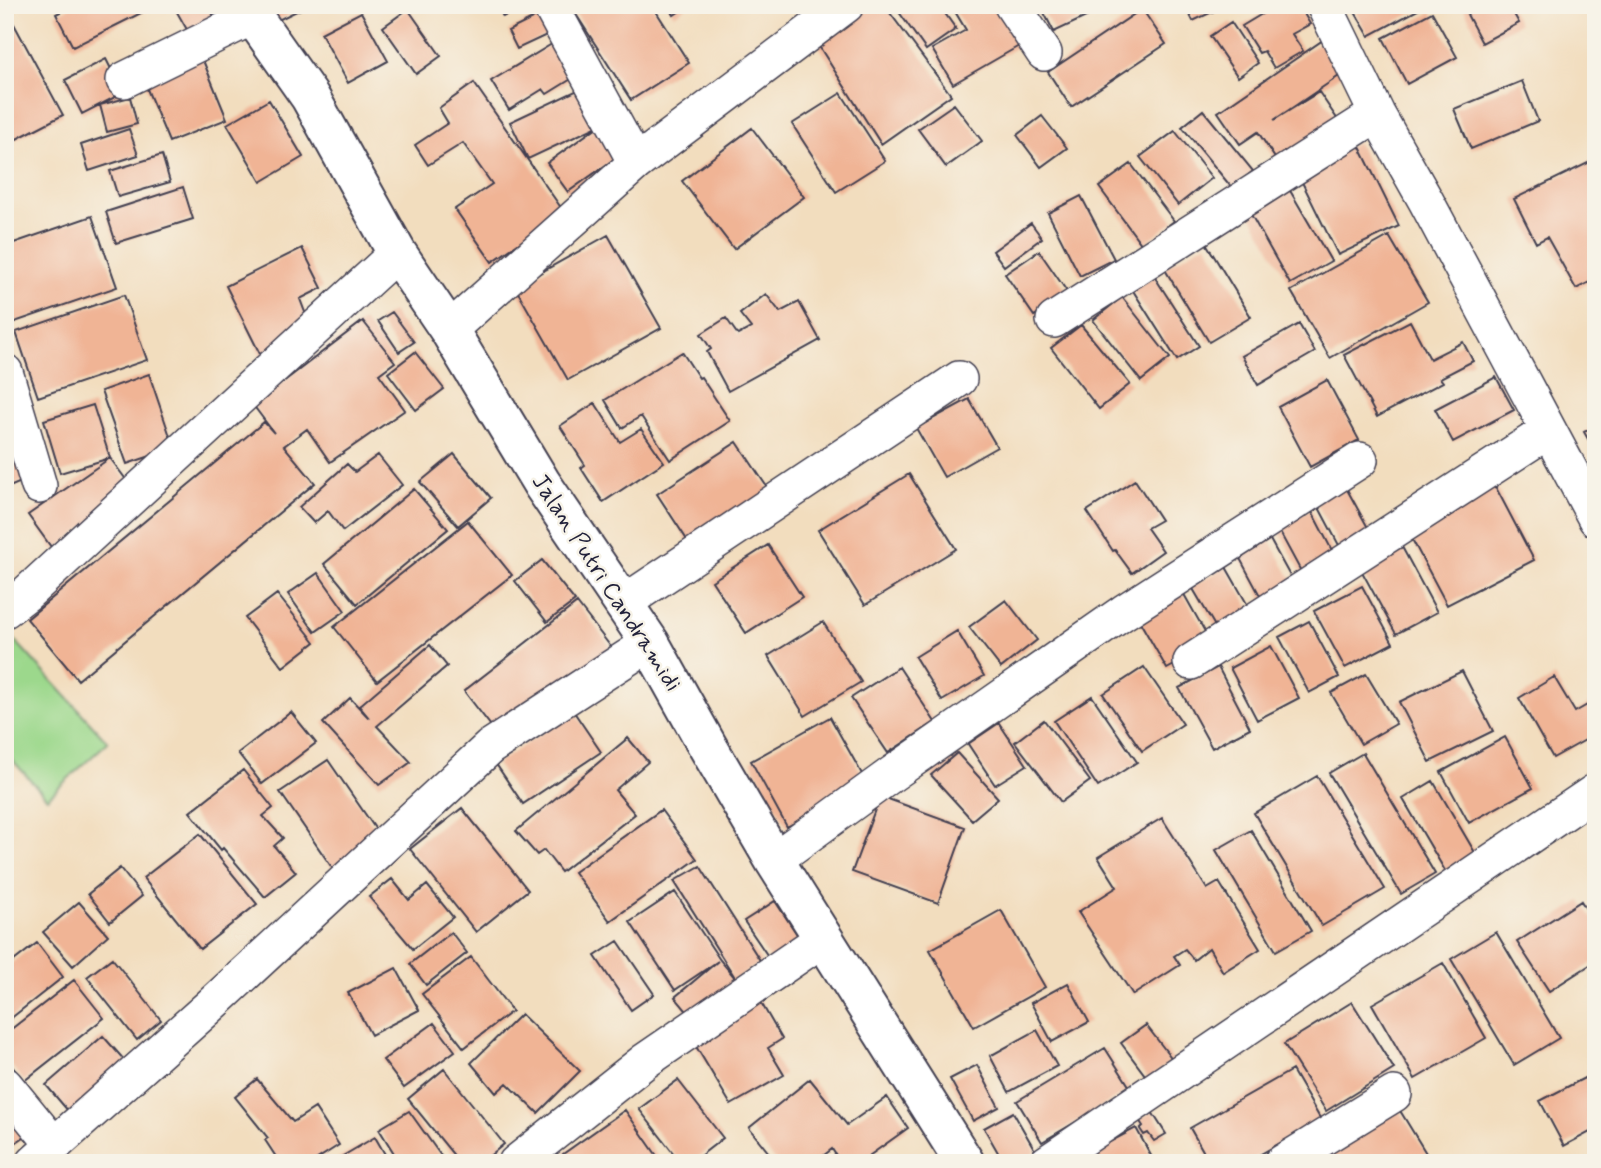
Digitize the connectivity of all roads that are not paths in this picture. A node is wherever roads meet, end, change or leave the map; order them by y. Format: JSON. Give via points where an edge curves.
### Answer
{"nodes":[{"id":1,"x":550,"y":5,"type":"edge"},
{"id":2,"x":846,"y":5,"type":"edge"},
{"id":3,"x":1012,"y":5,"type":"edge"},
{"id":4,"x":1324,"y":5,"type":"edge"},
{"id":5,"x":249,"y":11,"type":"edge"},
{"id":6,"x":1044,"y":53,"type":"dead end"},
{"id":7,"x":124,"y":80,"type":"dead end"},
{"id":8,"x":1377,"y":114,"type":"junction"},
{"id":9,"x":636,"y":163,"type":"junction"},
{"id":10,"x":397,"y":253,"type":"junction"},
{"id":11,"x":1054,"y":320,"type":"dead end"},
{"id":12,"x":449,"y":330,"type":"junction"},
{"id":13,"x":5,"y":372,"type":"edge"},
{"id":14,"x":959,"y":379,"type":"dead end"},
{"id":15,"x":1548,"y":431,"type":"junction"},
{"id":16,"x":1360,"y":460,"type":"dead end"},
{"id":17,"x":39,"y":486,"type":"dead end"},
{"id":18,"x":1596,"y":519,"type":"edge"},
{"id":19,"x":622,"y":604,"type":"junction"},
{"id":20,"x":5,"y":610,"type":"edge"},
{"id":21,"x":650,"y":643,"type":"junction"},
{"id":22,"x":1191,"y":662,"type":"dead end"},
{"id":23,"x":1596,"y":791,"type":"edge"},
{"id":24,"x":774,"y":860,"type":"junction"},
{"id":25,"x":824,"y":938,"type":"junction"},
{"id":26,"x":5,"y":1085,"type":"edge"},
{"id":27,"x":1394,"y":1094,"type":"dead end"},
{"id":28,"x":44,"y":1154,"type":"edge"},
{"id":29,"x":516,"y":1163,"type":"edge"},
{"id":30,"x":965,"y":1163,"type":"edge"},
{"id":31,"x":1047,"y":1163,"type":"edge"},
{"id":32,"x":1282,"y":1163,"type":"edge"}],
"edges":[{"from":1,"to":9,"type":"street"},
{"from":2,"to":9,"type":"street"},
{"from":3,"to":6,"type":"street"},
{"from":4,"to":8,"type":"street"},
{"from":5,"to":7,"type":"street"},
{"from":5,"to":10,"type":"street","name":"Jalan Putri Candramidi","via":[[310,97]]},
{"from":8,"to":11,"type":"street"},
{"from":8,"to":15,"type":"street"},
{"from":9,"to":12,"type":"street"},
{"from":10,"to":12,"type":"street","name":"Jalan Putri Candramidi"},
{"from":10,"to":20,"type":"street"},
{"from":12,"to":19,"type":"street","name":"Jalan Putri Candramidi","via":[[542,484]]},
{"from":13,"to":17,"type":"street"},
{"from":14,"to":19,"type":"street"},
{"from":15,"to":18,"type":"street"},
{"from":15,"to":22,"type":"street"},
{"from":16,"to":24,"type":"street","via":[[1124,612]]},
{"from":19,"to":21,"type":"street","name":"Jalan Putri Candramidi"},
{"from":21,"to":24,"type":"street","name":"Jalan Putri Candramidi"},
{"from":21,"to":28,"type":"street","via":[[490,747]]},
{"from":23,"to":31,"type":"street"},
{"from":24,"to":25,"type":"street","name":"Jalan Putri Candramidi"},
{"from":25,"to":29,"type":"street","via":[[645,1061]]},
{"from":25,"to":30,"type":"street","name":"Jalan Putri Candramidi"},
{"from":26,"to":28,"type":"street"},
{"from":27,"to":32,"type":"street"}]}
